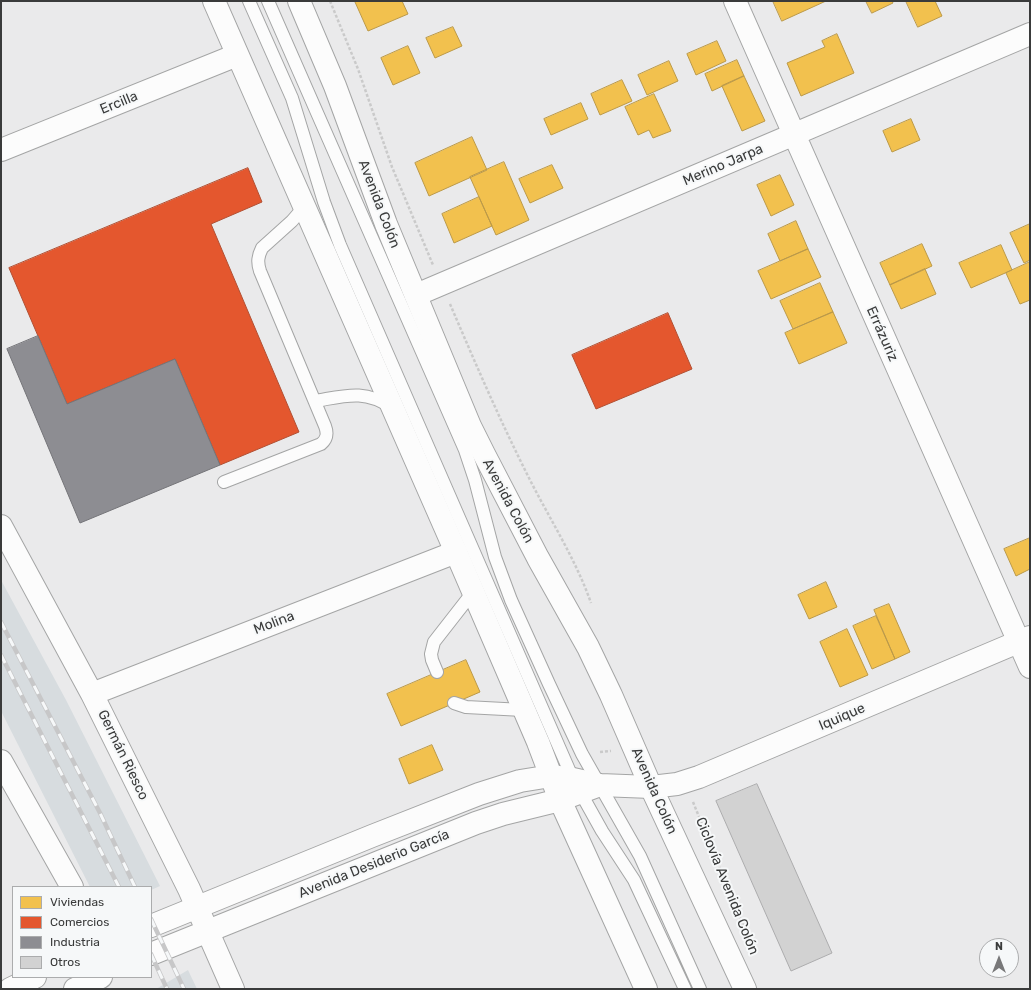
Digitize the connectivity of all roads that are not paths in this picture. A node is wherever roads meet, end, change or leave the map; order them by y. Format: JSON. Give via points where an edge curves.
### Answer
{"nodes":[{"id":1,"x":214,"y":1,"type":"edge"},
{"id":2,"x":249,"y":1,"type":"edge"},
{"id":3,"x":268,"y":1,"type":"edge"},
{"id":4,"x":299,"y":1,"type":"edge"},
{"id":5,"x":734,"y":1,"type":"edge"},
{"id":6,"x":1030,"y":34,"type":"edge"},
{"id":7,"x":237,"y":55,"type":"junction"},
{"id":8,"x":793,"y":135,"type":"junction"},
{"id":9,"x":1,"y":150,"type":"edge"},
{"id":10,"x":304,"y":208,"type":"junction"},
{"id":11,"x":416,"y":295,"type":"junction"},
{"id":12,"x":315,"y":402,"type":"junction"},
{"id":13,"x":392,"y":408,"type":"junction"},
{"id":14,"x":224,"y":482,"type":"dead end"},
{"id":15,"x":1,"y":526,"type":"edge"},
{"id":16,"x":456,"y":552,"type":"junction"},
{"id":17,"x":473,"y":592,"type":"junction"},
{"id":18,"x":1024,"y":639,"type":"edge"},
{"id":19,"x":1030,"y":667,"type":"edge"},
{"id":20,"x":437,"y":672,"type":"dead end"},
{"id":21,"x":92,"y":694,"type":"junction"},
{"id":22,"x":454,"y":703,"type":"dead end"},
{"id":23,"x":524,"y":710,"type":"junction"},
{"id":24,"x":1,"y":762,"type":"edge"},
{"id":25,"x":551,"y":776,"type":"junction"},
{"id":26,"x":600,"y":785,"type":"junction"},
{"id":27,"x":651,"y":787,"type":"junction"},
{"id":28,"x":571,"y":790,"type":"junction"},
{"id":29,"x":372,"y":836,"type":"junction"},
{"id":30,"x":382,"y":860,"type":"junction"},
{"id":31,"x":71,"y":886,"type":"edge"},
{"id":32,"x":197,"y":907,"type":"junction"},
{"id":33,"x":152,"y":926,"type":"edge"},
{"id":34,"x":208,"y":930,"type":"junction"},
{"id":35,"x":152,"y":954,"type":"edge"},
{"id":36,"x":33,"y":978,"type":"edge"},
{"id":37,"x":10,"y":989,"type":"edge"},
{"id":38,"x":233,"y":989,"type":"edge"},
{"id":39,"x":646,"y":989,"type":"edge"},
{"id":40,"x":685,"y":989,"type":"edge"},
{"id":41,"x":700,"y":989,"type":"edge"},
{"id":42,"x":745,"y":989,"type":"edge"}],
"edges":[{"from":1,"to":7,"type":"main road"},
{"from":2,"to":28,"type":"lane","via":[[292,98],[340,245]]},
{"from":3,"to":26,"type":"lane","via":[[465,450],[495,557],[512,600],[552,691]]},
{"from":4,"to":11,"type":"main road","name":"Avenida Colón","via":[[335,86],[380,210]]},
{"from":5,"to":8,"type":"main road","name":"Errázuriz"},
{"from":6,"to":8,"type":"main road","name":"Merino Jarpa"},
{"from":7,"to":9,"type":"main road","name":"Ercilla"},
{"from":7,"to":10,"type":"main road"},
{"from":8,"to":11,"type":"main road","name":"Merino Jarpa"},
{"from":8,"to":18,"type":"main road","name":"Errázuriz"},
{"from":10,"to":12,"type":"lane","via":[[262,248],[258,262]]},
{"from":10,"to":13,"type":"main road"},
{"from":11,"to":27,"type":"main road","name":"Avenida Colón","via":[[470,426],[538,558],[588,647]]},
{"from":12,"to":13,"type":"lane","via":[[358,395],[375,398]]},
{"from":12,"to":14,"type":"lane","via":[[327,431],[327,437],[321,444]]},
{"from":13,"to":16,"type":"main road"},
{"from":15,"to":21,"type":"main road","name":"Germán Riesco"},
{"from":16,"to":17,"type":"main road"},
{"from":16,"to":21,"type":"main road","name":"Molina"},
{"from":17,"to":20,"type":"lane","via":[[434,642],[431,654]]},
{"from":17,"to":23,"type":"main road"},
{"from":18,"to":19,"type":"main road","name":"Errázuriz"},
{"from":18,"to":27,"type":"main road","name":"Iquique","via":[[684,782]]},
{"from":21,"to":32,"type":"main road","name":"Germán Riesco"},
{"from":22,"to":23,"type":"lane","via":[[466,707]]},
{"from":23,"to":25,"type":"main road"},
{"from":24,"to":31,"type":"main road"},
{"from":25,"to":28,"type":"main road"},
{"from":25,"to":29,"type":"main road","name":"Avenida Desiderio García","via":[[499,787]]},
{"from":26,"to":27,"type":"main road","name":"Avenida Desiderio García"},
{"from":26,"to":28,"type":"main road","name":"Avenida Desiderio García"},
{"from":26,"to":41,"type":"lane","via":[[640,856]]},
{"from":27,"to":42,"type":"main road","name":"Avenida Colón"},
{"from":28,"to":30,"type":"main road","name":"Avenida Desiderio García","via":[[476,823]]},
{"from":28,"to":39,"type":"main road"},
{"from":28,"to":40,"type":"lane","via":[[634,880]]},
{"from":29,"to":30,"type":"main road"},
{"from":29,"to":32,"type":"main road","name":"Avenida Desiderio García"},
{"from":30,"to":34,"type":"main road","name":"Avenida Desiderio García"},
{"from":32,"to":33,"type":"main road","name":"Avenida Desiderio García"},
{"from":32,"to":34,"type":"main road","name":"Germán Riesco"},
{"from":34,"to":35,"type":"main road","name":"Avenida Desiderio García"},
{"from":34,"to":38,"type":"main road","name":"Germán Riesco"},
{"from":36,"to":37,"type":"main road"}]}
